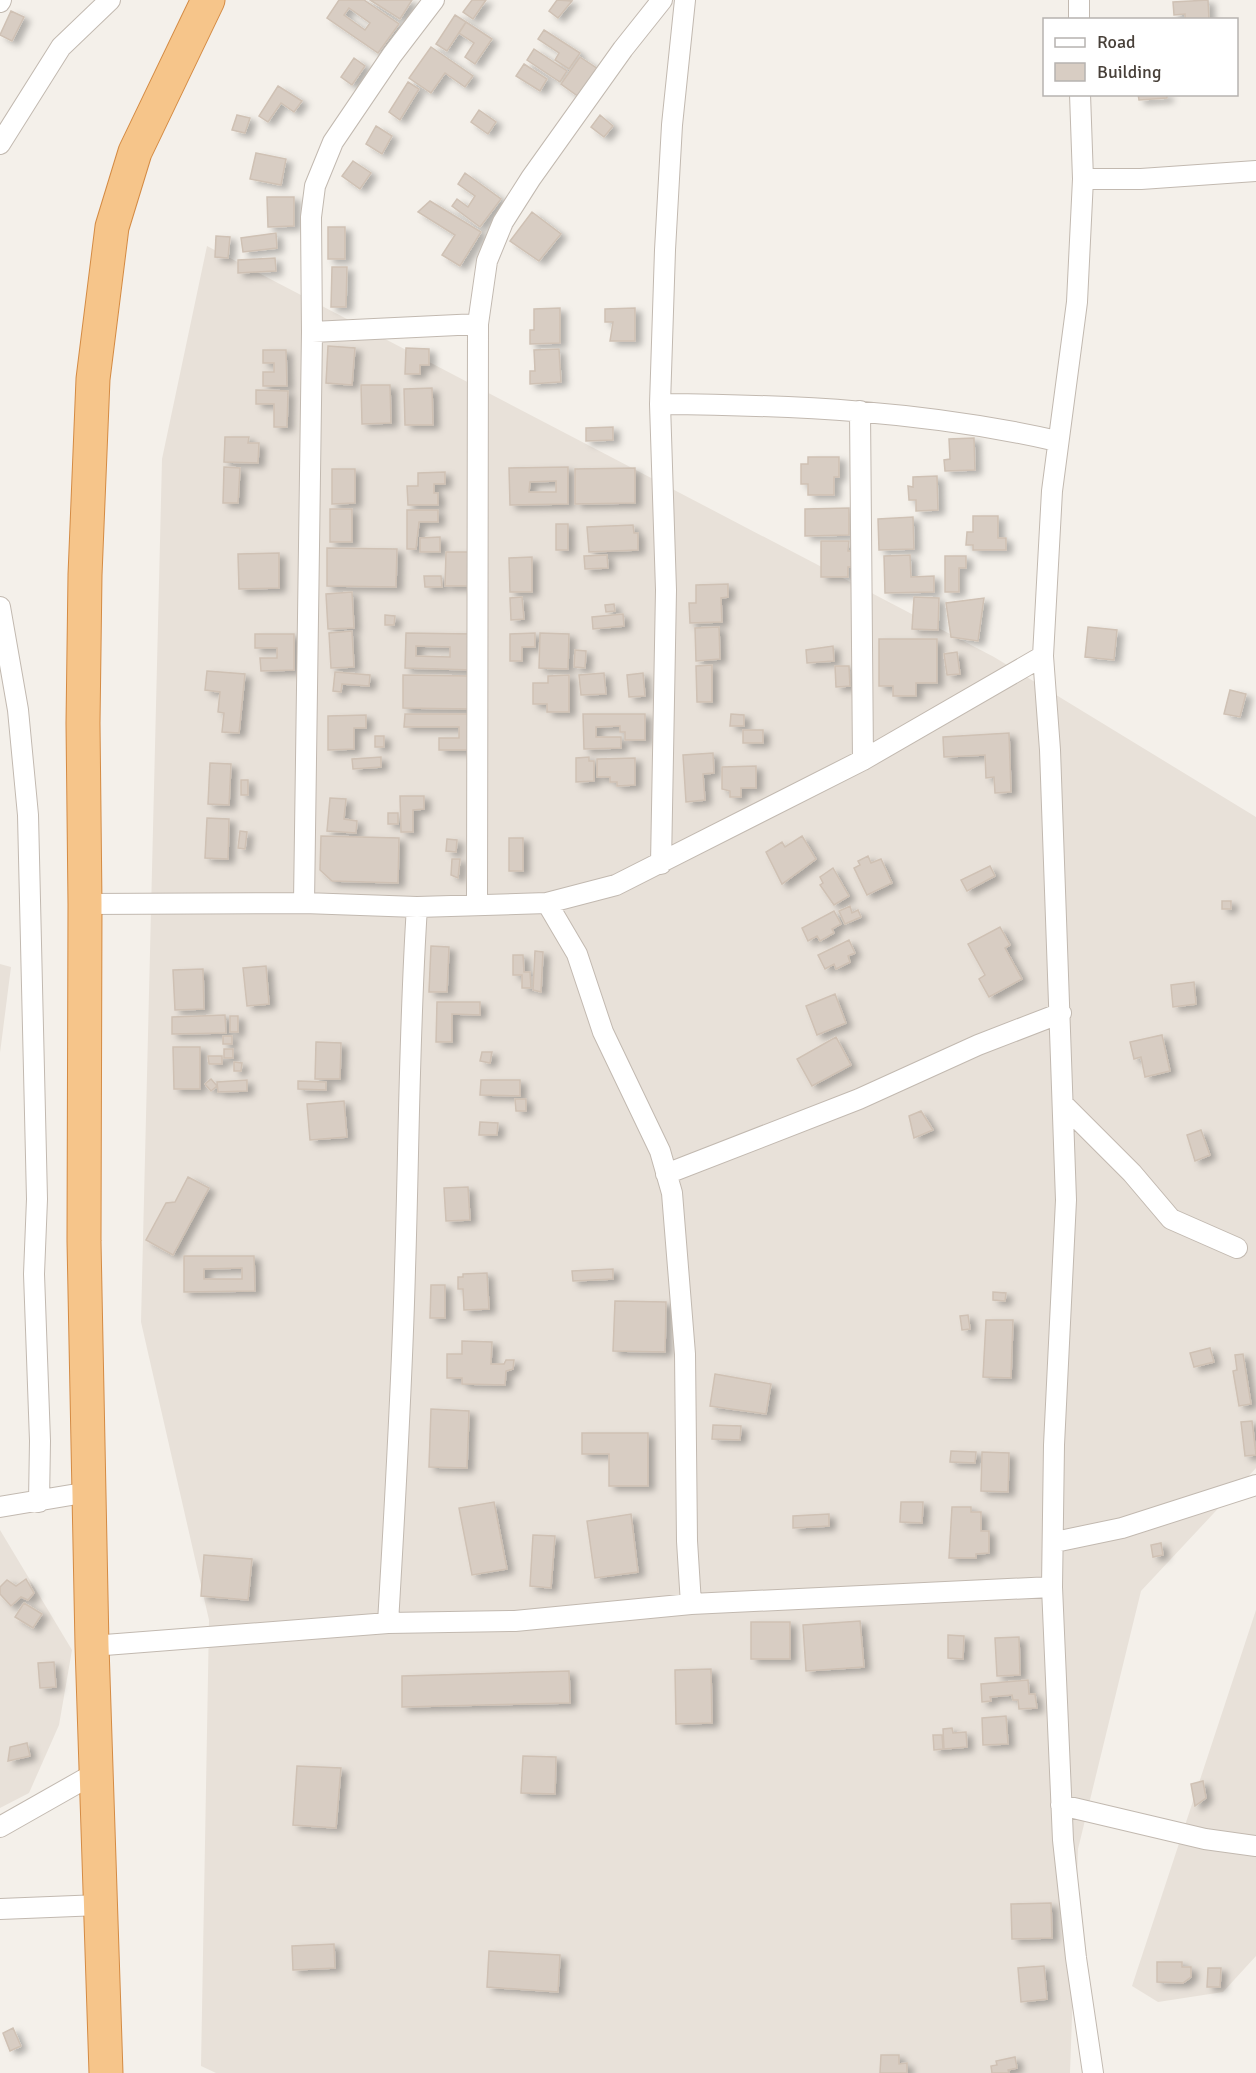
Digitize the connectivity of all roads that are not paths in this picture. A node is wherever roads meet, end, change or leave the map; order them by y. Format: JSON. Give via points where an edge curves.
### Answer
{"nodes":[{"id":1,"x":110,"y":0,"type":"edge"},
{"id":2,"x":208,"y":0,"type":"edge"},
{"id":3,"x":434,"y":0,"type":"edge"},
{"id":4,"x":663,"y":0,"type":"edge"},
{"id":5,"x":685,"y":0,"type":"edge"},
{"id":6,"x":1079,"y":0,"type":"edge"},
{"id":7,"x":1079,"y":18,"type":"edge"},
{"id":8,"x":1080,"y":96,"type":"edge"},
{"id":9,"x":0,"y":144,"type":"edge"},
{"id":10,"x":1256,"y":171,"type":"edge"},
{"id":11,"x":1083,"y":179,"type":"junction"},
{"id":12,"x":478,"y":324,"type":"junction"},
{"id":13,"x":312,"y":332,"type":"junction"},
{"id":14,"x":660,"y":404,"type":"junction"},
{"id":15,"x":860,"y":411,"type":"junction"},
{"id":16,"x":1057,"y":441,"type":"junction"},
{"id":17,"x":0,"y":607,"type":"edge"},
{"id":18,"x":1043,"y":656,"type":"junction"},
{"id":19,"x":863,"y":760,"type":"junction"},
{"id":20,"x":661,"y":864,"type":"junction"},
{"id":21,"x":304,"y":903,"type":"junction"},
{"id":22,"x":477,"y":903,"type":"junction"},
{"id":23,"x":548,"y":903,"type":"junction"},
{"id":24,"x":85,"y":904,"type":"junction"},
{"id":25,"x":417,"y":907,"type":"junction"},
{"id":26,"x":1061,"y":1013,"type":"junction"},
{"id":27,"x":1064,"y":1105,"type":"junction"},
{"id":28,"x":666,"y":1174,"type":"junction"},
{"id":29,"x":1237,"y":1248,"type":"dead end"},
{"id":30,"x":1256,"y":1485,"type":"edge"},
{"id":31,"x":89,"y":1492,"type":"junction"},
{"id":32,"x":39,"y":1502,"type":"junction"},
{"id":33,"x":0,"y":1507,"type":"edge"},
{"id":34,"x":1055,"y":1542,"type":"junction"},
{"id":35,"x":1052,"y":1587,"type":"junction"},
{"id":36,"x":691,"y":1604,"type":"junction"},
{"id":37,"x":388,"y":1623,"type":"junction"},
{"id":38,"x":92,"y":1646,"type":"junction"},
{"id":39,"x":97,"y":1772,"type":"junction"},
{"id":40,"x":1061,"y":1805,"type":"junction"},
{"id":41,"x":0,"y":1827,"type":"edge"},
{"id":42,"x":1256,"y":1846,"type":"edge"},
{"id":43,"x":100,"y":1905,"type":"junction"},
{"id":44,"x":0,"y":1909,"type":"edge"},
{"id":45,"x":106,"y":2073,"type":"edge"},
{"id":46,"x":1093,"y":2073,"type":"edge"}],
"edges":[{"from":1,"to":9,"type":"street","via":[[61,47]]},
{"from":2,"to":24,"type":"highway","via":[[135,152],[112,228],[93,380],[85,575]]},
{"from":3,"to":13,"type":"street","via":[[356,107],[322,165],[310,217]]},
{"from":4,"to":12,"type":"street","via":[[616,58],[503,222],[487,261]]},
{"from":5,"to":14,"type":"street","via":[[672,125]]},
{"from":6,"to":7,"type":"street"},
{"from":8,"to":11,"type":"street"},
{"from":10,"to":11,"type":"street"},
{"from":11,"to":16,"type":"street","via":[[1077,302]]},
{"from":12,"to":13,"type":"street"},
{"from":12,"to":22,"type":"street"},
{"from":13,"to":21,"type":"street"},
{"from":14,"to":15,"type":"street","via":[[777,405]]},
{"from":14,"to":20,"type":"street","via":[[666,590]]},
{"from":15,"to":16,"type":"street","via":[[947,420]]},
{"from":15,"to":19,"type":"street"},
{"from":16,"to":18,"type":"street"},
{"from":17,"to":32,"type":"street","via":[[18,710],[28,815]]},
{"from":18,"to":19,"type":"street"},
{"from":18,"to":26,"type":"street"},
{"from":19,"to":20,"type":"street"},
{"from":20,"to":23,"type":"street","via":[[616,885]]},
{"from":21,"to":24,"type":"street"},
{"from":21,"to":25,"type":"street"},
{"from":22,"to":23,"type":"street"},
{"from":22,"to":25,"type":"street"},
{"from":23,"to":28,"type":"street","via":[[577,954],[603,1032],[660,1151]]},
{"from":24,"to":31,"type":"highway","via":[[84,1240]]},
{"from":25,"to":37,"type":"street","via":[[408,1081],[399,1436]]},
{"from":26,"to":27,"type":"street"},
{"from":26,"to":28,"type":"street","via":[[859,1099]]},
{"from":27,"to":29,"type":"street","via":[[1132,1173],[1170,1219]]},
{"from":27,"to":34,"type":"street","via":[[1066,1200],[1054,1445]]},
{"from":28,"to":36,"type":"street","via":[[672,1193],[685,1354]]},
{"from":30,"to":34,"type":"street","via":[[1122,1528]]},
{"from":31,"to":32,"type":"street"},
{"from":31,"to":38,"type":"highway"},
{"from":32,"to":33,"type":"street"},
{"from":34,"to":35,"type":"street"},
{"from":35,"to":36,"type":"street"},
{"from":35,"to":40,"type":"street"},
{"from":36,"to":37,"type":"street","via":[[515,1621]]},
{"from":37,"to":38,"type":"street"},
{"from":38,"to":39,"type":"highway"},
{"from":39,"to":41,"type":"street"},
{"from":39,"to":43,"type":"highway"},
{"from":40,"to":42,"type":"street","via":[[1205,1839]]},
{"from":40,"to":46,"type":"street","via":[[1067,1888]]},
{"from":43,"to":44,"type":"street"},
{"from":43,"to":45,"type":"highway"}]}
